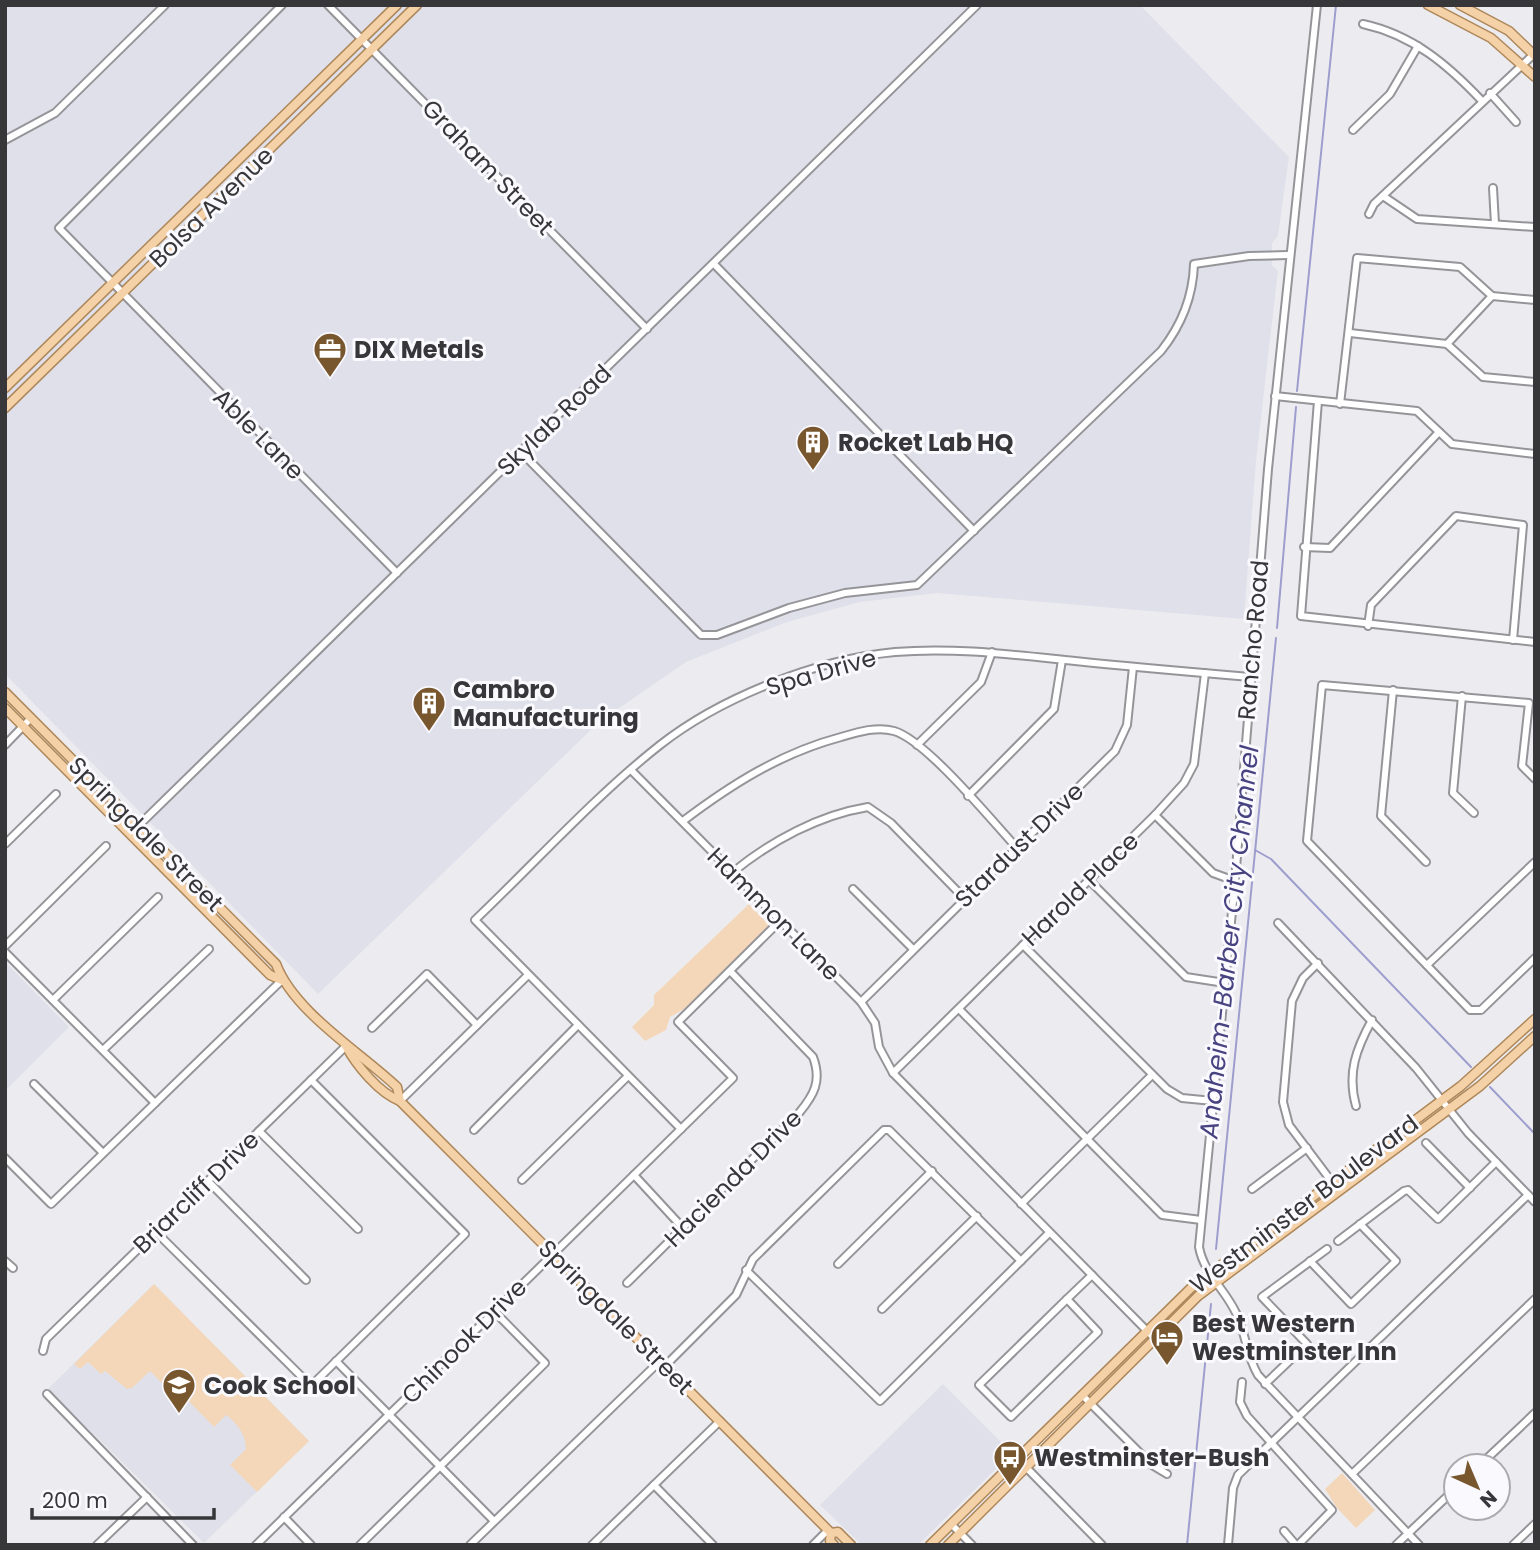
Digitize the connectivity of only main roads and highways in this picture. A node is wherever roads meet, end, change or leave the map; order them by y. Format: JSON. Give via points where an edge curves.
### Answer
{"nodes":[{"id":1,"x":397,"y":5,"type":"edge"},
{"id":2,"x":417,"y":5,"type":"edge"},
{"id":3,"x":1428,"y":5,"type":"edge"},
{"id":4,"x":1460,"y":5,"type":"edge"},
{"id":5,"x":1534,"y":55,"type":"edge"},
{"id":6,"x":1535,"y":78,"type":"edge"},
{"id":7,"x":5,"y":388,"type":"edge"},
{"id":8,"x":5,"y":408,"type":"edge"},
{"id":9,"x":5,"y":692,"type":"edge"},
{"id":10,"x":5,"y":708,"type":"edge"},
{"id":11,"x":265,"y":954,"type":"junction"},
{"id":12,"x":252,"y":956,"type":"junction"},
{"id":13,"x":282,"y":980,"type":"junction"},
{"id":14,"x":1535,"y":1019,"type":"edge"},
{"id":15,"x":1535,"y":1036,"type":"edge"},
{"id":16,"x":829,"y":1532,"type":"junction"},
{"id":17,"x":834,"y":1545,"type":"edge"},
{"id":18,"x":851,"y":1545,"type":"edge"},
{"id":19,"x":930,"y":1545,"type":"edge"},
{"id":20,"x":948,"y":1545,"type":"edge"}],
"edges":[{"from":1,"to":7,"type":"main road","name":"Bolsa Avenue"},
{"from":2,"to":8,"type":"main road","name":"Bolsa Avenue"},
{"from":3,"to":6,"type":"main road","via":[[1491,38]]},
{"from":4,"to":5,"type":"main road","via":[[1509,31]]},
{"from":9,"to":11,"type":"main road","name":"Springdale Street"},
{"from":10,"to":12,"type":"main road","name":"Springdale Street"},
{"from":11,"to":12,"type":"main road"},
{"from":11,"to":13,"type":"main road","name":"Springdale Street","via":[[276,964]]},
{"from":12,"to":13,"type":"main road","name":"Springdale Street","via":[[270,975]]},
{"from":13,"to":16,"type":"main road","name":"Springdale Street","via":[[346,1046],[366,1057],[397,1087],[400,1101]]},
{"from":14,"to":19,"type":"main road","name":"Westminster Boulevard","via":[[1481,1069],[1209,1274]]},
{"from":15,"to":20,"type":"main road","name":"Westminster Boulevard","via":[[1492,1076],[1215,1283]]},
{"from":16,"to":17,"type":"main road"},
{"from":16,"to":18,"type":"main road","name":"Springdale Street","via":[[838,1532]]}]}
